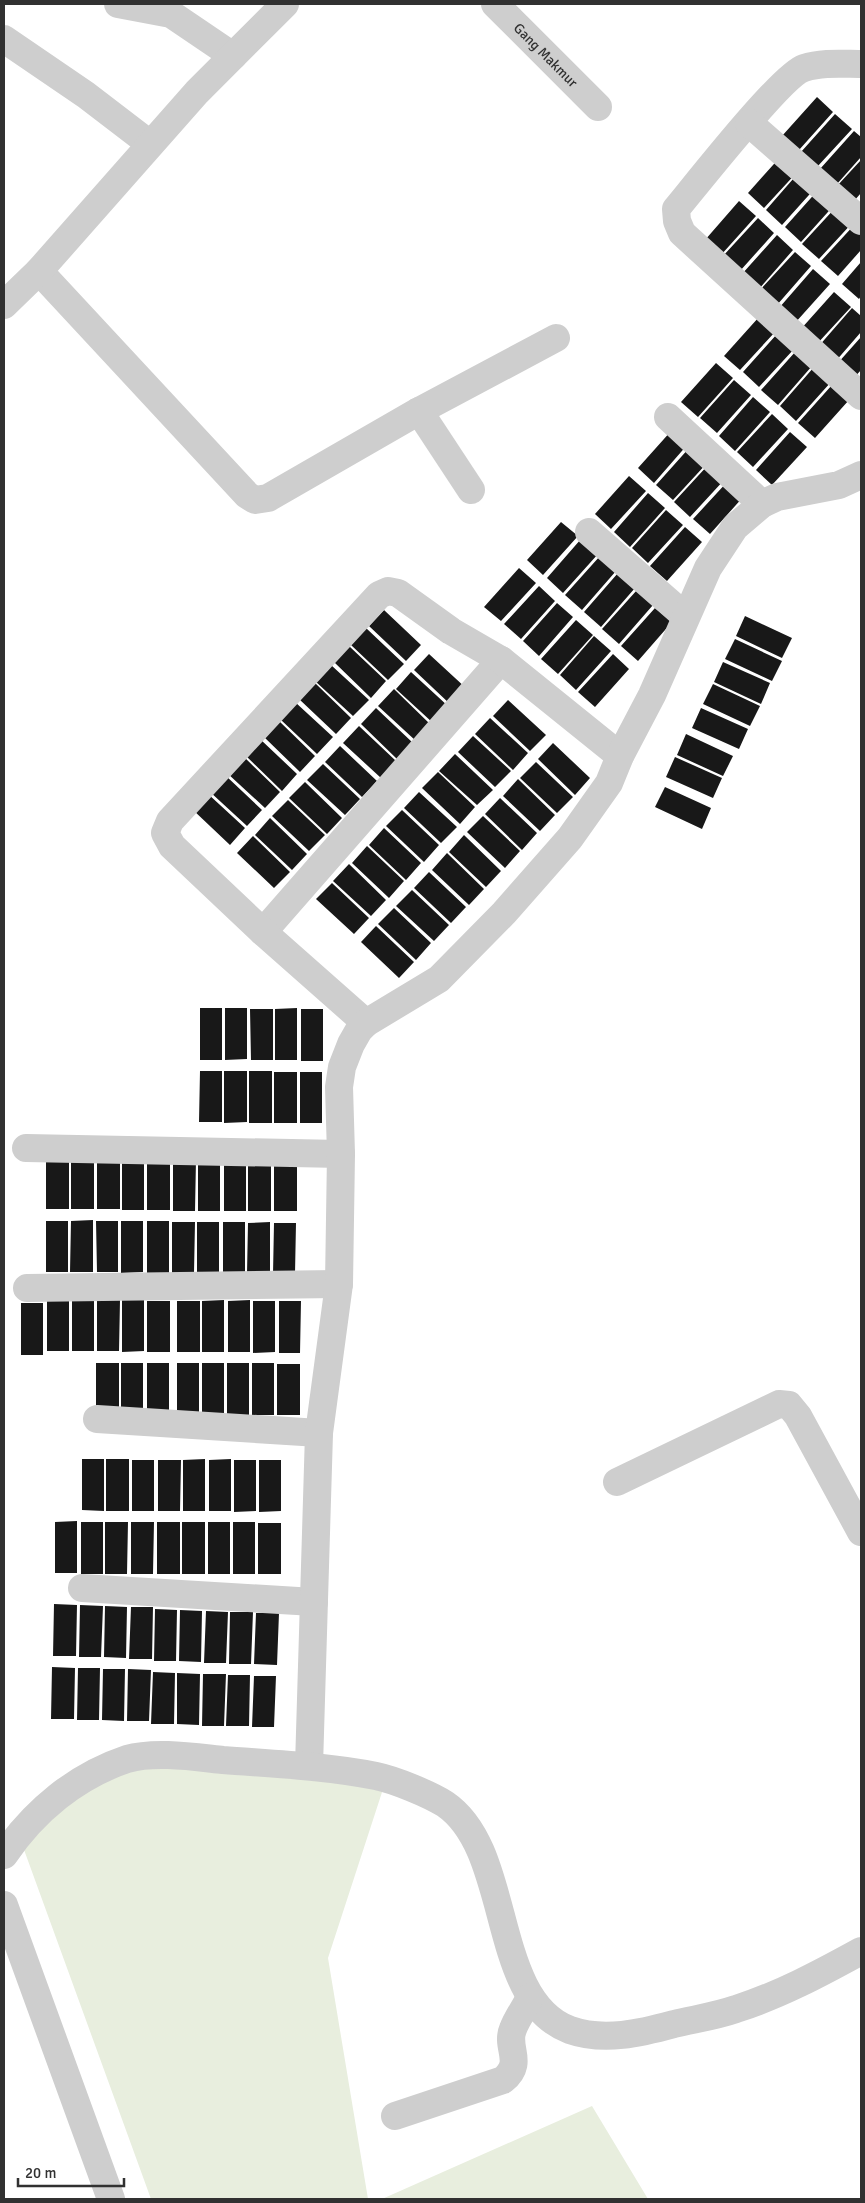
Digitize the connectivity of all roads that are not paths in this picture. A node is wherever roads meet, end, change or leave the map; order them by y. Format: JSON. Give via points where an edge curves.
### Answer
{"nodes":[{"id":1,"x":118,"y":4,"type":"edge"},
{"id":2,"x":285,"y":4,"type":"edge"},
{"id":3,"x":495,"y":4,"type":"edge"},
{"id":4,"x":4,"y":39,"type":"edge"},
{"id":5,"x":233,"y":56,"type":"junction"},
{"id":6,"x":861,"y":64,"type":"edge"},
{"id":7,"x":598,"y":107,"type":"dead end"},
{"id":8,"x":749,"y":123,"type":"junction"},
{"id":9,"x":150,"y":144,"type":"junction"},
{"id":10,"x":861,"y":221,"type":"edge"},
{"id":11,"x":39,"y":271,"type":"junction"},
{"id":12,"x":4,"y":304,"type":"edge"},
{"id":13,"x":556,"y":338,"type":"dead end"},
{"id":14,"x":861,"y":396,"type":"edge"},
{"id":15,"x":419,"y":411,"type":"junction"},
{"id":16,"x":668,"y":418,"type":"dead end"},
{"id":17,"x":861,"y":475,"type":"edge"},
{"id":18,"x":471,"y":490,"type":"dead end"},
{"id":19,"x":762,"y":504,"type":"junction"},
{"id":20,"x":589,"y":532,"type":"dead end"},
{"id":21,"x":685,"y":616,"type":"junction"},
{"id":22,"x":501,"y":660,"type":"junction"},
{"id":23,"x":620,"y":756,"type":"junction"},
{"id":24,"x":263,"y":932,"type":"junction"},
{"id":25,"x":366,"y":1023,"type":"junction"},
{"id":26,"x":26,"y":1148,"type":"dead end"},
{"id":27,"x":341,"y":1154,"type":"junction"},
{"id":28,"x":338,"y":1284,"type":"junction"},
{"id":29,"x":27,"y":1288,"type":"dead end"},
{"id":30,"x":97,"y":1419,"type":"dead end"},
{"id":31,"x":319,"y":1433,"type":"junction"},
{"id":32,"x":617,"y":1482,"type":"dead end"},
{"id":33,"x":861,"y":1532,"type":"edge"},
{"id":34,"x":82,"y":1588,"type":"dead end"},
{"id":35,"x":314,"y":1602,"type":"junction"},
{"id":36,"x":309,"y":1766,"type":"junction"},
{"id":37,"x":4,"y":1855,"type":"edge"},
{"id":38,"x":4,"y":1905,"type":"edge"},
{"id":39,"x":861,"y":1951,"type":"edge"},
{"id":40,"x":530,"y":1997,"type":"junction"},
{"id":41,"x":395,"y":2116,"type":"dead end"},
{"id":42,"x":111,"y":2199,"type":"edge"}],
"edges":[{"from":1,"to":5,"type":"street","via":[[171,14]]},
{"from":2,"to":5,"type":"street"},
{"from":3,"to":7,"type":"street","name":"Gang Makmur"},
{"from":4,"to":9,"type":"street"},
{"from":5,"to":9,"type":"street"},
{"from":6,"to":8,"type":"street","via":[[803,68],[781,86]]},
{"from":8,"to":10,"type":"street"},
{"from":8,"to":14,"type":"street","via":[[676,209],[677,221],[682,233]]},
{"from":9,"to":11,"type":"street"},
{"from":11,"to":12,"type":"street"},
{"from":11,"to":15,"type":"street","via":[[255,500],[268,498]]},
{"from":13,"to":15,"type":"street"},
{"from":15,"to":18,"type":"street"},
{"from":16,"to":19,"type":"street"},
{"from":17,"to":19,"type":"street","via":[[839,485],[777,497]]},
{"from":19,"to":21,"type":"street","via":[[745,516],[720,546]]},
{"from":20,"to":21,"type":"street"},
{"from":21,"to":23,"type":"street","via":[[652,695]]},
{"from":22,"to":23,"type":"street"},
{"from":22,"to":24,"type":"street"},
{"from":22,"to":24,"type":"street","via":[[451,632],[398,593],[388,591],[380,595],[170,820],[165,833],[172,846]]},
{"from":23,"to":25,"type":"street","via":[[609,783],[570,838],[504,913],[438,979]]},
{"from":24,"to":25,"type":"street"},
{"from":25,"to":27,"type":"street","via":[[358,1030],[342,1066],[339,1087]]},
{"from":26,"to":27,"type":"street"},
{"from":27,"to":28,"type":"street"},
{"from":28,"to":29,"type":"street"},
{"from":28,"to":31,"type":"street"},
{"from":30,"to":31,"type":"street"},
{"from":31,"to":35,"type":"street"},
{"from":32,"to":33,"type":"street","via":[[779,1404],[789,1405]]},
{"from":34,"to":35,"type":"street"},
{"from":35,"to":36,"type":"street"},
{"from":36,"to":37,"type":"street","via":[[171,1756],[131,1758],[93,1772],[58,1796],[25,1827]]},
{"from":36,"to":40,"type":"street","via":[[396,1783],[445,1805],[467,1826],[485,1864],[517,1969]]},
{"from":38,"to":42,"type":"street"},
{"from":39,"to":40,"type":"street","via":[[808,1980],[736,2009],[636,2034],[594,2035],[570,2030],[552,2020]]},
{"from":40,"to":41,"type":"street","via":[[512,2029],[514,2065],[511,2074],[503,2080]]}]}
